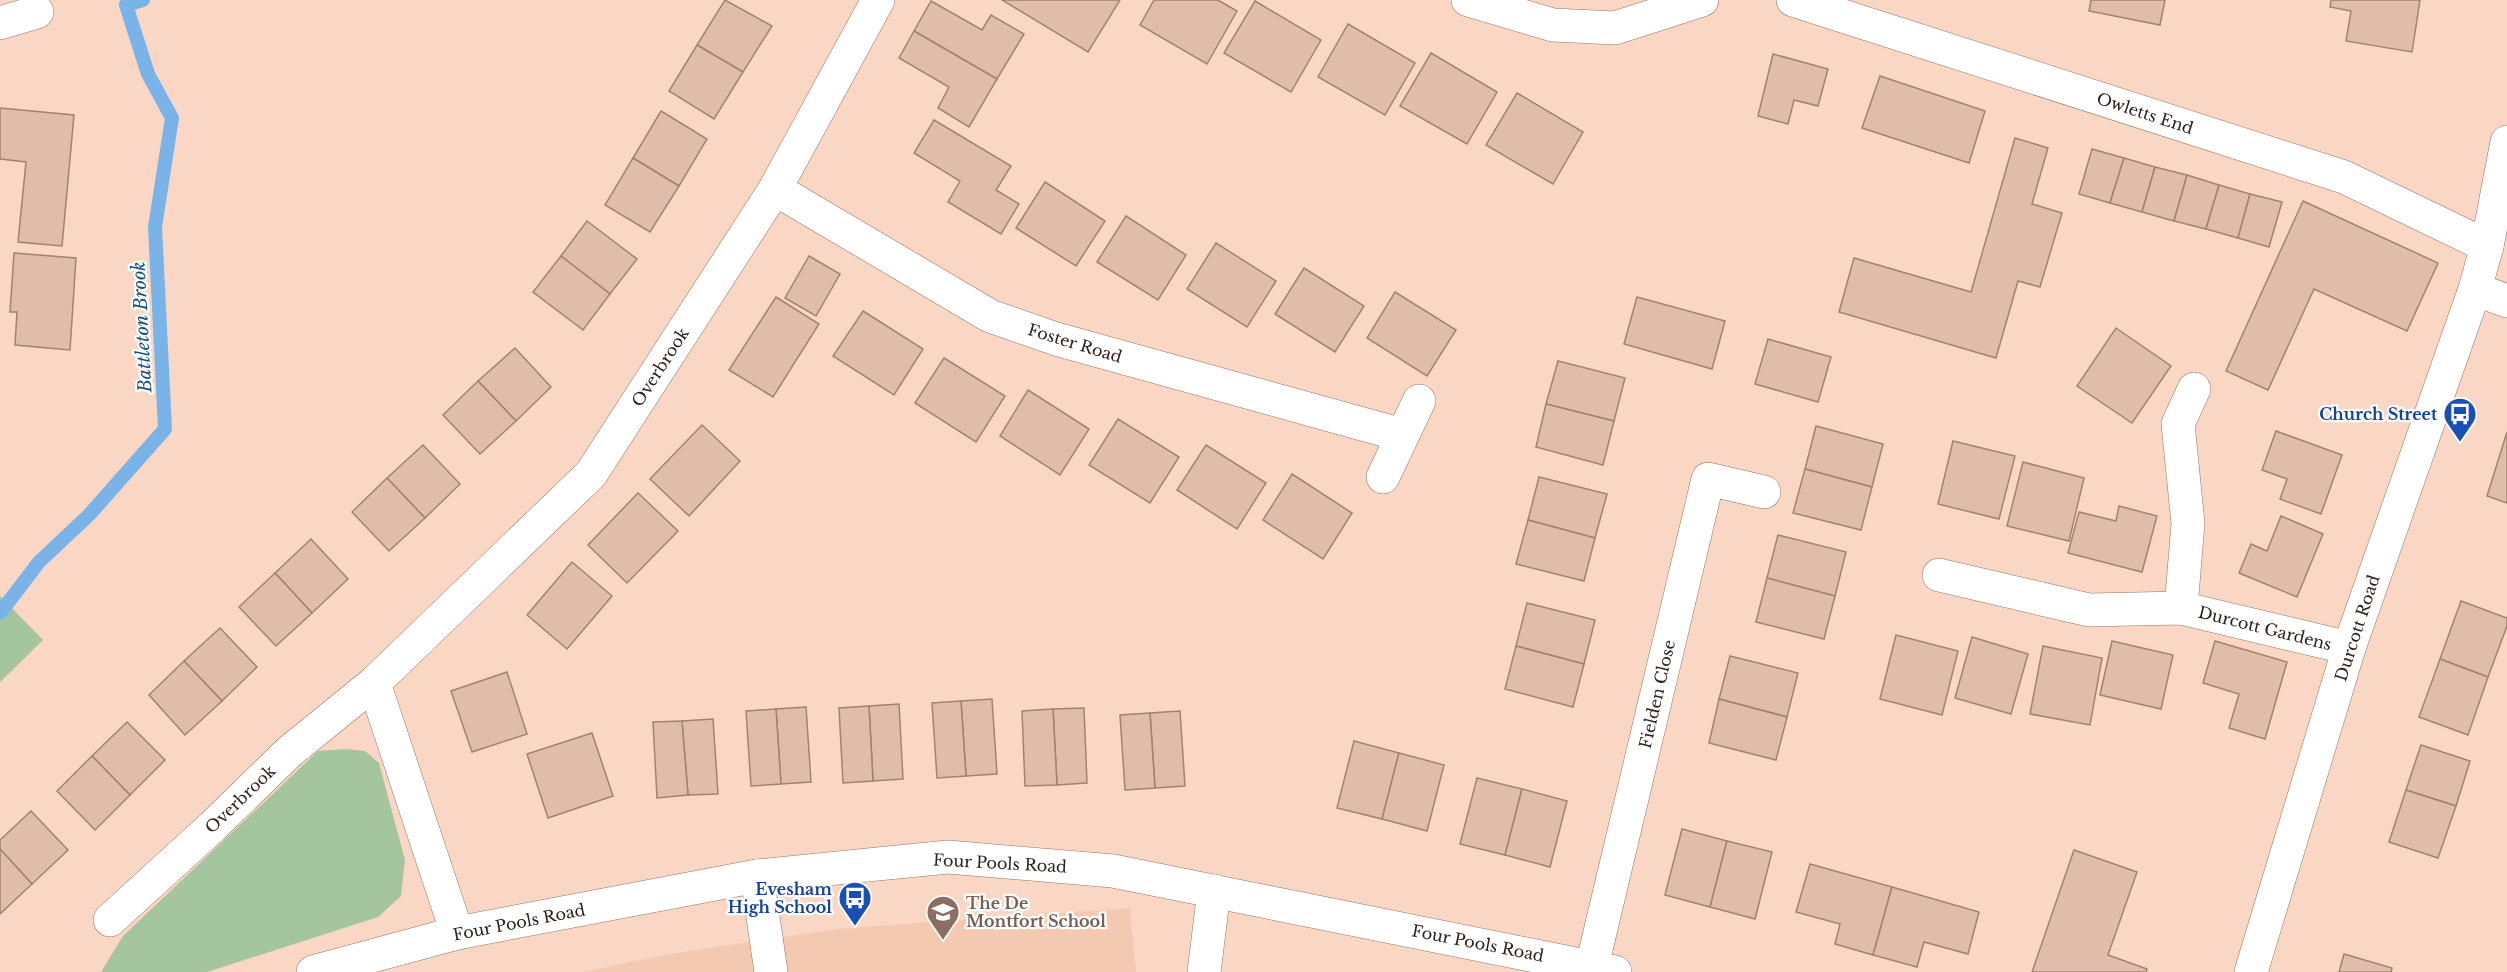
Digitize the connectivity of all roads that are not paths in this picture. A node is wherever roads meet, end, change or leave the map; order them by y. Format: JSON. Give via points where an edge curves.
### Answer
{"nodes":[{"id":1,"x":878,"y":0,"type":"edge"},
{"id":2,"x":1468,"y":0,"type":"edge"},
{"id":3,"x":1702,"y":0,"type":"edge"},
{"id":4,"x":1793,"y":0,"type":"edge"},
{"id":5,"x":37,"y":12,"type":"dead end"},
{"id":6,"x":0,"y":23,"type":"edge"},
{"id":7,"x":2507,"y":142,"type":"edge"},
{"id":8,"x":775,"y":189,"type":"junction"},
{"id":9,"x":2487,"y":246,"type":"junction"},
{"id":10,"x":2475,"y":289,"type":"junction"},
{"id":11,"x":2507,"y":301,"type":"edge"},
{"id":12,"x":2194,"y":389,"type":"dead end"},
{"id":13,"x":1419,"y":401,"type":"dead end"},
{"id":14,"x":1402,"y":435,"type":"junction"},
{"id":15,"x":1383,"y":477,"type":"dead end"},
{"id":16,"x":1764,"y":492,"type":"dead end"},
{"id":17,"x":1939,"y":575,"type":"dead end"},
{"id":18,"x":2181,"y":608,"type":"junction"},
{"id":19,"x":2349,"y":648,"type":"junction"},
{"id":20,"x":374,"y":682,"type":"junction"},
{"id":21,"x":757,"y":876,"type":"junction"},
{"id":22,"x":1214,"y":891,"type":"junction"},
{"id":23,"x":110,"y":920,"type":"dead end"},
{"id":24,"x":458,"y":933,"type":"junction"},
{"id":25,"x":1603,"y":969,"type":"edge"},
{"id":26,"x":313,"y":972,"type":"edge"},
{"id":27,"x":771,"y":972,"type":"edge"},
{"id":28,"x":1204,"y":972,"type":"edge"},
{"id":29,"x":2251,"y":972,"type":"edge"}],
"edges":[{"from":1,"to":8,"type":"street","name":"Overbrook"},
{"from":2,"to":3,"type":"street","via":[[1552,25],[1615,28]]},
{"from":4,"to":9,"type":"street","name":"Owletts End","via":[[2344,177]]},
{"from":5,"to":6,"type":"street"},
{"from":7,"to":9,"type":"street","name":"Durcott Road"},
{"from":8,"to":14,"type":"street","name":"Foster Road","via":[[990,316],[1056,339]]},
{"from":8,"to":20,"type":"street","name":"Overbrook","via":[[591,474]]},
{"from":9,"to":10,"type":"street","name":"Durcott Road"},
{"from":10,"to":11,"type":"street"},
{"from":10,"to":19,"type":"street","name":"Durcott Road"},
{"from":12,"to":18,"type":"street","name":"Durcott Gardens","via":[[2178,424],[2188,523]]},
{"from":13,"to":14,"type":"street"},
{"from":14,"to":15,"type":"street"},
{"from":16,"to":25,"type":"street","name":"Fielden Close","via":[[1708,479]]},
{"from":17,"to":18,"type":"street","name":"Durcott Gardens","via":[[2089,610]]},
{"from":18,"to":19,"type":"street","name":"Durcott Gardens"},
{"from":19,"to":29,"type":"street","name":"Durcott Road"},
{"from":20,"to":23,"type":"street","name":"Overbrook","via":[[289,752]]},
{"from":20,"to":24,"type":"street"},
{"from":21,"to":22,"type":"street","name":"Four Pools Road","via":[[948,857],[1113,871]]},
{"from":21,"to":24,"type":"street","name":"Four Pools Road"},
{"from":21,"to":27,"type":"street"},
{"from":22,"to":25,"type":"street","name":"Four Pools Road"},
{"from":22,"to":28,"type":"street"},
{"from":24,"to":26,"type":"street","name":"Four Pools Road"}]}
